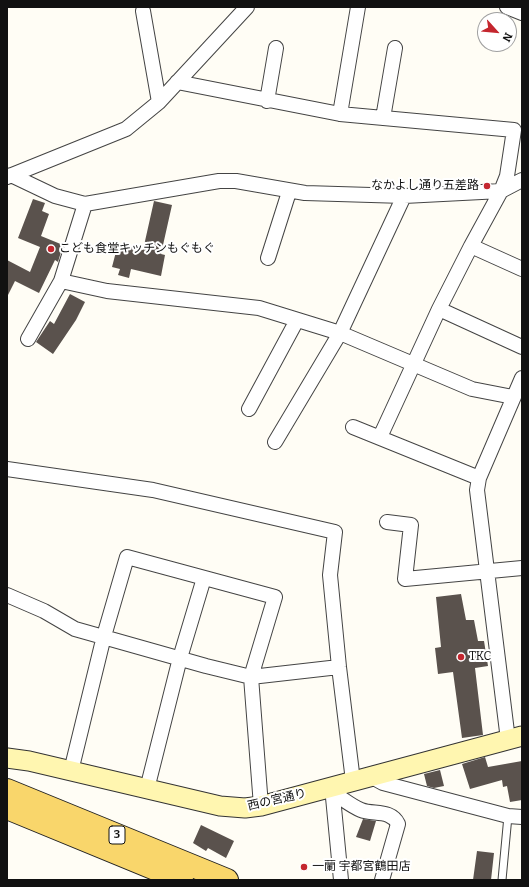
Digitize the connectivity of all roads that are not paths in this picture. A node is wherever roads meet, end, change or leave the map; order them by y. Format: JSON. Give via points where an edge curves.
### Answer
{"nodes":[{"id":1,"x":247,"y":7,"type":"edge"},
{"id":2,"x":358,"y":7,"type":"edge"},
{"id":3,"x":507,"y":7,"type":"edge"},
{"id":4,"x":143,"y":11,"type":"dead end"},
{"id":5,"x":522,"y":13,"type":"edge"},
{"id":6,"x":276,"y":48,"type":"dead end"},
{"id":7,"x":395,"y":48,"type":"dead end"},
{"id":8,"x":178,"y":82,"type":"junction"},
{"id":9,"x":267,"y":101,"type":"junction"},
{"id":10,"x":159,"y":102,"type":"junction"},
{"id":11,"x":340,"y":114,"type":"junction"},
{"id":12,"x":383,"y":118,"type":"junction"},
{"id":13,"x":9,"y":176,"type":"edge"},
{"id":14,"x":522,"y":180,"type":"edge"},
{"id":15,"x":505,"y":189,"type":"junction"},
{"id":16,"x":289,"y":192,"type":"junction"},
{"id":17,"x":522,"y":193,"type":"edge"},
{"id":18,"x":404,"y":196,"type":"junction"},
{"id":19,"x":85,"y":204,"type":"junction"},
{"id":20,"x":471,"y":246,"type":"junction"},
{"id":21,"x":268,"y":258,"type":"dead end"},
{"id":22,"x":522,"y":268,"type":"edge"},
{"id":23,"x":61,"y":281,"type":"junction"},
{"id":24,"x":440,"y":309,"type":"junction"},
{"id":25,"x":297,"y":320,"type":"junction"},
{"id":26,"x":340,"y":333,"type":"junction"},
{"id":27,"x":28,"y":339,"type":"dead end"},
{"id":28,"x":522,"y":347,"type":"edge"},
{"id":29,"x":414,"y":364,"type":"junction"},
{"id":30,"x":522,"y":378,"type":"edge"},
{"id":31,"x":513,"y":397,"type":"junction"},
{"id":32,"x":249,"y":409,"type":"dead end"},
{"id":33,"x":353,"y":427,"type":"dead end"},
{"id":34,"x":380,"y":437,"type":"junction"},
{"id":35,"x":275,"y":442,"type":"dead end"},
{"id":36,"x":7,"y":469,"type":"edge"},
{"id":37,"x":479,"y":478,"type":"junction"},
{"id":38,"x":387,"y":522,"type":"dead end"},
{"id":39,"x":522,"y":568,"type":"edge"},
{"id":40,"x":487,"y":572,"type":"junction"},
{"id":41,"x":204,"y":578,"type":"junction"},
{"id":42,"x":7,"y":595,"type":"edge"},
{"id":43,"x":104,"y":636,"type":"junction"},
{"id":44,"x":180,"y":658,"type":"junction"},
{"id":45,"x":339,"y":667,"type":"junction"},
{"id":46,"x":252,"y":677,"type":"junction"},
{"id":47,"x":515,"y":738,"type":"edge"},
{"id":48,"x":7,"y":758,"type":"edge"},
{"id":49,"x":71,"y":771,"type":"junction"},
{"id":50,"x":7,"y":777,"type":"edge"},
{"id":51,"x":372,"y":777,"type":"junction"},
{"id":52,"x":353,"y":781,"type":"junction"},
{"id":53,"x":147,"y":789,"type":"junction"},
{"id":54,"x":7,"y":790,"type":"edge"},
{"id":55,"x":333,"y":790,"type":"junction"},
{"id":56,"x":261,"y":806,"type":"junction"},
{"id":57,"x":7,"y":808,"type":"edge"},
{"id":58,"x":515,"y":816,"type":"edge"},
{"id":59,"x":7,"y":825,"type":"edge"},
{"id":60,"x":146,"y":856,"type":"junction"},
{"id":61,"x":182,"y":880,"type":"edge"},
{"id":62,"x":227,"y":880,"type":"edge"},
{"id":63,"x":342,"y":880,"type":"edge"},
{"id":64,"x":382,"y":880,"type":"edge"},
{"id":65,"x":502,"y":880,"type":"edge"}],
"edges":[{"from":1,"to":8,"type":"street"},
{"from":2,"to":11,"type":"street"},
{"from":3,"to":5,"type":"street"},
{"from":4,"to":10,"type":"street"},
{"from":6,"to":9,"type":"street"},
{"from":7,"to":12,"type":"street"},
{"from":8,"to":9,"type":"street"},
{"from":8,"to":10,"type":"street"},
{"from":9,"to":11,"type":"street"},
{"from":10,"to":13,"type":"street","via":[[126,129]]},
{"from":11,"to":12,"type":"street"},
{"from":12,"to":15,"type":"street","via":[[514,130]]},
{"from":13,"to":19,"type":"street","via":[[55,196]]},
{"from":14,"to":15,"type":"street"},
{"from":15,"to":17,"type":"street"},
{"from":15,"to":18,"type":"street"},
{"from":15,"to":20,"type":"street"},
{"from":16,"to":18,"type":"street"},
{"from":16,"to":19,"type":"street","via":[[236,181],[219,181]]},
{"from":16,"to":21,"type":"street"},
{"from":18,"to":26,"type":"street"},
{"from":19,"to":23,"type":"street"},
{"from":20,"to":22,"type":"street"},
{"from":20,"to":24,"type":"street"},
{"from":23,"to":25,"type":"street","via":[[107,291],[259,308]]},
{"from":23,"to":27,"type":"street"},
{"from":24,"to":28,"type":"street"},
{"from":24,"to":29,"type":"street"},
{"from":25,"to":26,"type":"street"},
{"from":25,"to":32,"type":"street"},
{"from":26,"to":29,"type":"street"},
{"from":26,"to":35,"type":"street"},
{"from":29,"to":31,"type":"street","via":[[472,389]]},
{"from":29,"to":34,"type":"street"},
{"from":30,"to":31,"type":"street"},
{"from":31,"to":37,"type":"street"},
{"from":33,"to":34,"type":"street"},
{"from":34,"to":37,"type":"street"},
{"from":36,"to":45,"type":"street","via":[[153,490],[335,532],[330,575]]},
{"from":37,"to":40,"type":"street","via":[[478,503]]},
{"from":38,"to":40,"type":"street","via":[[411,525],[405,579]]},
{"from":39,"to":40,"type":"street"},
{"from":40,"to":47,"type":"street"},
{"from":41,"to":43,"type":"street","via":[[127,557]]},
{"from":41,"to":44,"type":"street"},
{"from":41,"to":46,"type":"street","via":[[275,597]]},
{"from":42,"to":43,"type":"street","via":[[44,610],[75,629]]},
{"from":43,"to":44,"type":"street"},
{"from":43,"to":49,"type":"street"},
{"from":44,"to":46,"type":"street"},
{"from":44,"to":53,"type":"street"},
{"from":45,"to":46,"type":"street"},
{"from":45,"to":52,"type":"street"},
{"from":46,"to":56,"type":"street"},
{"from":47,"to":51,"type":"street","name":"西の宮通り"},
{"from":48,"to":49,"type":"street","name":"西の宮通り"},
{"from":49,"to":53,"type":"street","name":"西の宮通り"},
{"from":50,"to":60,"type":"main road","number":"3","via":[[93,816]]},
{"from":51,"to":52,"type":"street","name":"西の宮通り"},
{"from":51,"to":58,"type":"street","via":[[383,783]]},
{"from":52,"to":55,"type":"street","name":"西の宮通り"},
{"from":53,"to":56,"type":"street","name":"西の宮通り","via":[[220,806]]},
{"from":54,"to":60,"type":"main road","number":"3"},
{"from":55,"to":56,"type":"street","name":"西の宮通り"},
{"from":55,"to":63,"type":"street"},
{"from":55,"to":64,"type":"street","via":[[361,810],[396,818],[398,824]]},
{"from":57,"to":60,"type":"main road","number":"3"},
{"from":58,"to":65,"type":"lane"},
{"from":59,"to":60,"type":"main road","number":"3","via":[[42,839]]},
{"from":60,"to":61,"type":"main road","number":"3"},
{"from":60,"to":62,"type":"main road","number":"3"}]}
